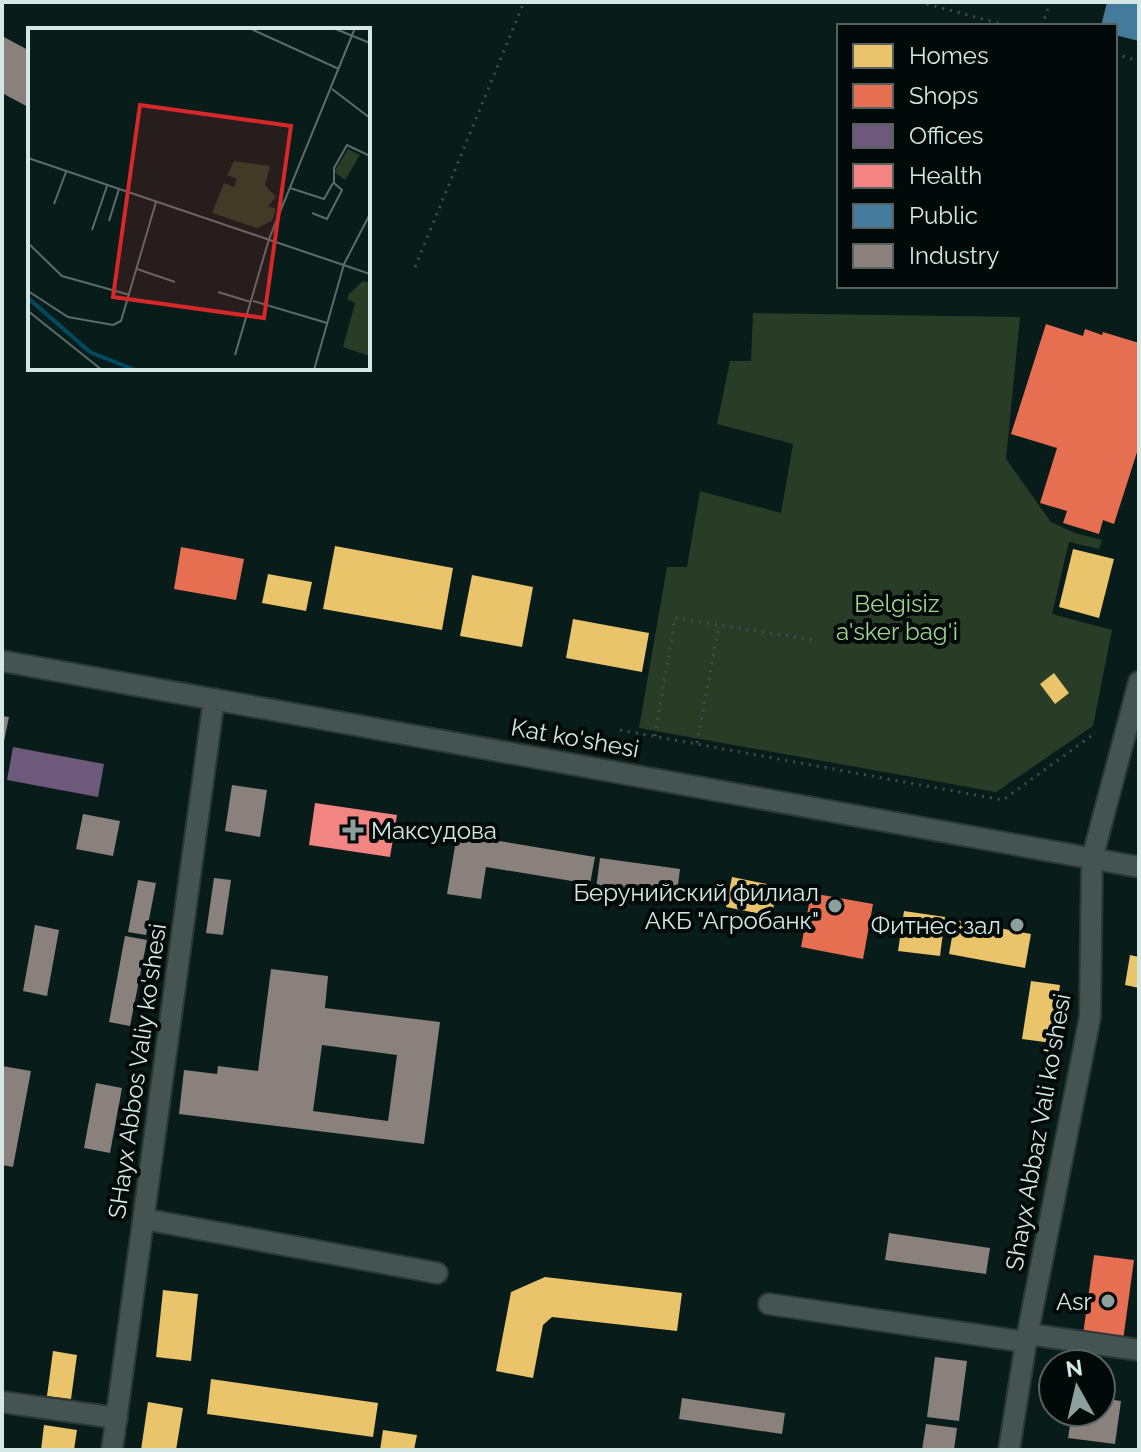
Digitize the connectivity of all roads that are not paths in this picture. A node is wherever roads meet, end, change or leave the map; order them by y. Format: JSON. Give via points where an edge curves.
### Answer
{"nodes":[{"id":1,"x":2,"y":661,"type":"edge"},
{"id":2,"x":1139,"y":682,"type":"edge"},
{"id":3,"x":214,"y":699,"type":"junction"},
{"id":4,"x":1092,"y":859,"type":"junction"},
{"id":5,"x":1139,"y":867,"type":"edge"},
{"id":6,"x":144,"y":1219,"type":"junction"},
{"id":7,"x":437,"y":1273,"type":"dead end"},
{"id":8,"x":769,"y":1304,"type":"dead end"},
{"id":9,"x":1027,"y":1338,"type":"junction"},
{"id":10,"x":1139,"y":1350,"type":"edge"},
{"id":11,"x":2,"y":1402,"type":"edge"},
{"id":12,"x":117,"y":1418,"type":"junction"},
{"id":13,"x":112,"y":1450,"type":"edge"},
{"id":14,"x":1009,"y":1450,"type":"edge"}],
"edges":[{"from":1,"to":3,"type":"street","name":"Kat ko'shesi"},
{"from":2,"to":4,"type":"street","name":"Shayx Abbaz Vali ko'shesi"},
{"from":3,"to":4,"type":"street","name":"Kat ko'shesi"},
{"from":3,"to":6,"type":"street","name":"SHayx Abbos Valiy ko'shesi"},
{"from":4,"to":5,"type":"street","name":"Kat ko'shesi"},
{"from":4,"to":9,"type":"street","name":"Shayx Abbaz Vali ko'shesi","via":[[1090,1017]]},
{"from":6,"to":7,"type":"street"},
{"from":6,"to":12,"type":"street","name":"SHayx Abbos Valiy ko'shesi"},
{"from":8,"to":9,"type":"street"},
{"from":9,"to":10,"type":"street"},
{"from":9,"to":14,"type":"street","name":"Shayx Abbaz Vali ko'shesi"},
{"from":11,"to":12,"type":"street"},
{"from":12,"to":13,"type":"street","name":"SHayx Abbos Valiy ko'shesi"}]}
